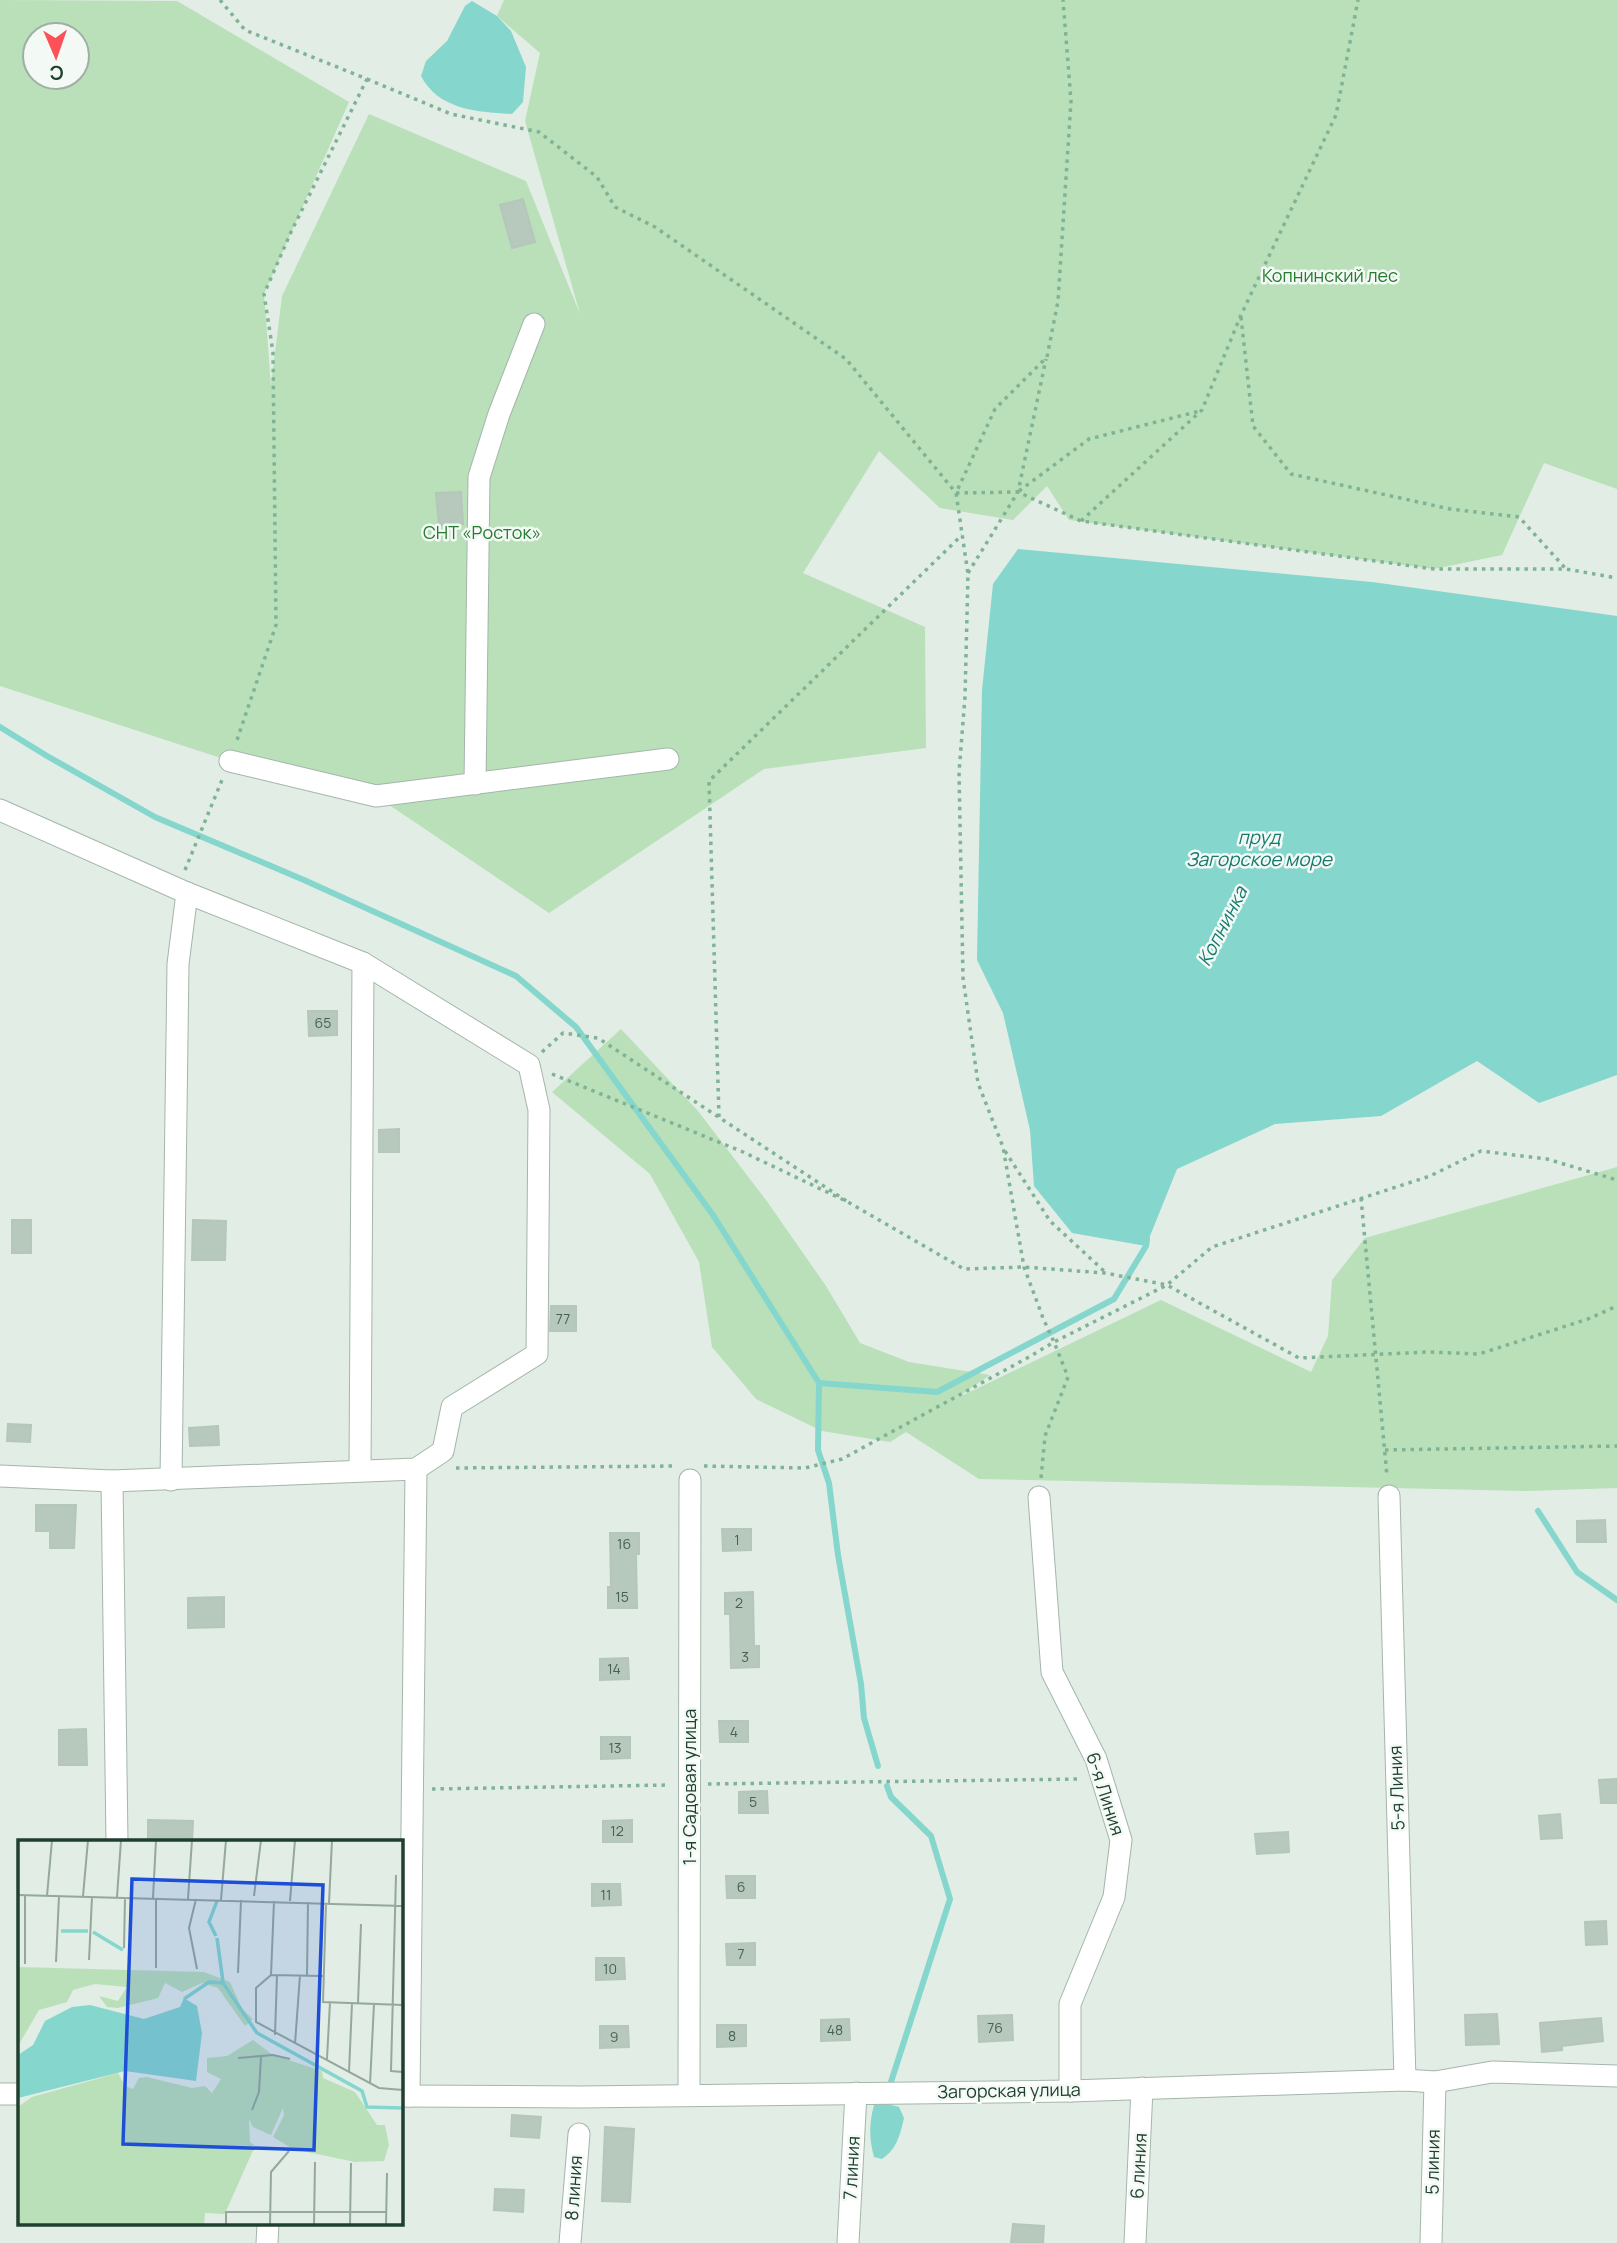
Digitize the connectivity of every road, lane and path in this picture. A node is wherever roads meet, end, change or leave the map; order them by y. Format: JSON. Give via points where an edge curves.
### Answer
{"nodes":[{"id":1,"x":220,"y":0,"type":"edge"},
{"id":2,"x":1063,"y":0,"type":"edge"},
{"id":3,"x":1357,"y":0,"type":"edge"},
{"id":4,"x":367,"y":79,"type":"junction"},
{"id":5,"x":1241,"y":315,"type":"junction"},
{"id":6,"x":534,"y":324,"type":"dead end"},
{"id":7,"x":1047,"y":357,"type":"junction"},
{"id":8,"x":1202,"y":410,"type":"junction"},
{"id":9,"x":1018,"y":492,"type":"junction"},
{"id":10,"x":956,"y":493,"type":"junction"},
{"id":11,"x":1081,"y":521,"type":"junction"},
{"id":12,"x":962,"y":535,"type":"junction"},
{"id":13,"x":1566,"y":569,"type":"junction"},
{"id":14,"x":968,"y":574,"type":"junction"},
{"id":15,"x":1617,"y":578,"type":"edge"},
{"id":16,"x":668,"y":759,"type":"dead end"},
{"id":17,"x":230,"y":761,"type":"junction"},
{"id":18,"x":475,"y":784,"type":"junction"},
{"id":19,"x":0,"y":810,"type":"edge"},
{"id":20,"x":187,"y":893,"type":"junction"},
{"id":21,"x":363,"y":963,"type":"junction"},
{"id":22,"x":529,"y":1065,"type":"junction"},
{"id":23,"x":719,"y":1117,"type":"junction"},
{"id":24,"x":1003,"y":1147,"type":"junction"},
{"id":25,"x":1617,"y":1180,"type":"edge"},
{"id":26,"x":1362,"y":1198,"type":"junction"},
{"id":27,"x":848,"y":1202,"type":"junction"},
{"id":28,"x":1024,"y":1267,"type":"junction"},
{"id":29,"x":1105,"y":1273,"type":"junction"},
{"id":30,"x":1167,"y":1285,"type":"junction"},
{"id":31,"x":1617,"y":1306,"type":"edge"},
{"id":32,"x":1054,"y":1340,"type":"junction"},
{"id":33,"x":1376,"y":1354,"type":"junction"},
{"id":34,"x":1617,"y":1446,"type":"edge"},
{"id":35,"x":1385,"y":1450,"type":"junction"},
{"id":36,"x":416,"y":1469,"type":"junction"},
{"id":37,"x":360,"y":1470,"type":"junction"},
{"id":38,"x":690,"y":1471,"type":"junction"},
{"id":39,"x":0,"y":1476,"type":"edge"},
{"id":40,"x":172,"y":1480,"type":"junction"},
{"id":41,"x":112,"y":1481,"type":"junction"},
{"id":42,"x":1389,"y":1496,"type":"joint"},
{"id":43,"x":1040,"y":1497,"type":"joint"},
{"id":44,"x":1102,"y":1778,"type":"junction"},
{"id":45,"x":690,"y":1785,"type":"junction"},
{"id":46,"x":412,"y":1790,"type":"junction"},
{"id":47,"x":117,"y":1840,"type":"edge"},
{"id":48,"x":1617,"y":2077,"type":"edge"},
{"id":49,"x":1405,"y":2080,"type":"junction"},
{"id":50,"x":1435,"y":2082,"type":"junction"},
{"id":51,"x":1142,"y":2088,"type":"junction"},
{"id":52,"x":1070,"y":2091,"type":"junction"},
{"id":53,"x":856,"y":2092,"type":"junction"},
{"id":54,"x":0,"y":2094,"type":"edge"},
{"id":55,"x":18,"y":2094,"type":"edge"},
{"id":56,"x":689,"y":2095,"type":"junction"},
{"id":57,"x":405,"y":2096,"type":"edge"},
{"id":58,"x":579,"y":2134,"type":"dead end"},
{"id":59,"x":570,"y":2243,"type":"edge"},
{"id":60,"x":848,"y":2243,"type":"edge"},
{"id":61,"x":1135,"y":2243,"type":"edge"},
{"id":62,"x":1431,"y":2243,"type":"edge"}],
"edges":[{"from":1,"to":4,"type":"path","via":[[245,30]]},
{"from":2,"to":7,"type":"path","via":[[1071,101],[1058,301]]},
{"from":3,"to":5,"type":"path","via":[[1336,115]]},
{"from":4,"to":10,"type":"path","via":[[451,114],[539,132],[597,177],[615,207],[655,227],[846,359]]},
{"from":4,"to":17,"type":"path","via":[[264,294],[273,352],[276,625]]},
{"from":5,"to":8,"type":"path"},
{"from":5,"to":13,"type":"path","via":[[1253,426],[1291,474],[1450,509],[1520,517]]},
{"from":6,"to":18,"type":"street","via":[[479,477]]},
{"from":7,"to":9,"type":"path"},
{"from":7,"to":10,"type":"path","via":[[995,409]]},
{"from":8,"to":9,"type":"path","via":[[1089,439]]},
{"from":8,"to":11,"type":"path"},
{"from":9,"to":10,"type":"path"},
{"from":9,"to":11,"type":"path"},
{"from":9,"to":14,"type":"path"},
{"from":10,"to":12,"type":"path"},
{"from":11,"to":13,"type":"path","via":[[1434,569]]},
{"from":12,"to":14,"type":"path"},
{"from":12,"to":23,"type":"path","via":[[709,781]]},
{"from":13,"to":15,"type":"path"},
{"from":14,"to":24,"type":"path","via":[[959,772],[963,978],[978,1083]]},
{"from":16,"to":18,"type":"street"},
{"from":17,"to":18,"type":"street","via":[[376,796]]},
{"from":17,"to":20,"type":"path","via":[[182,879]]},
{"from":19,"to":20,"type":"street"},
{"from":20,"to":21,"type":"street"},
{"from":20,"to":40,"type":"street","via":[[178,964]]},
{"from":21,"to":22,"type":"street"},
{"from":21,"to":37,"type":"street"},
{"from":22,"to":23,"type":"path","via":[[563,1032],[598,1038]]},
{"from":22,"to":27,"type":"path","via":[[743,1152]]},
{"from":22,"to":36,"type":"street","via":[[540,1110],[537,1354],[452,1407],[443,1451]]},
{"from":23,"to":27,"type":"path"},
{"from":24,"to":28,"type":"path"},
{"from":24,"to":29,"type":"path","via":[[1050,1221]]},
{"from":25,"to":26,"type":"path","via":[[1547,1159],[1481,1151],[1430,1176]]},
{"from":26,"to":30,"type":"path","via":[[1212,1247]]},
{"from":26,"to":33,"type":"path"},
{"from":27,"to":28,"type":"path","via":[[964,1269]]},
{"from":28,"to":29,"type":"path"},
{"from":28,"to":32,"type":"path"},
{"from":29,"to":30,"type":"path"},
{"from":30,"to":32,"type":"path"},
{"from":30,"to":33,"type":"path","via":[[1299,1358]]},
{"from":31,"to":33,"type":"path","via":[[1479,1354]]},
{"from":32,"to":38,"type":"path","via":[[842,1459],[804,1468]]},
{"from":32,"to":43,"type":"path","via":[[1068,1377],[1045,1436]]},
{"from":33,"to":35,"type":"path"},
{"from":34,"to":35,"type":"path"},
{"from":35,"to":42,"type":"path"},
{"from":36,"to":37,"type":"street"},
{"from":36,"to":38,"type":"path"},
{"from":36,"to":46,"type":"street"},
{"from":37,"to":40,"type":"street"},
{"from":38,"to":45,"type":"street","name":"1-я Садовая улица"},
{"from":39,"to":41,"type":"street"},
{"from":40,"to":41,"type":"street"},
{"from":41,"to":47,"type":"street"},
{"from":42,"to":49,"type":"street","name":"5-я Линия"},
{"from":43,"to":44,"type":"street","name":"6-я Линия","via":[[1052,1672]]},
{"from":44,"to":45,"type":"path"},
{"from":44,"to":52,"type":"street","name":"6-я Линия","via":[[1121,1840],[1114,1897],[1070,2004]]},
{"from":45,"to":46,"type":"path"},
{"from":45,"to":56,"type":"street","name":"1-я Садовая улица"},
{"from":46,"to":57,"type":"street"},
{"from":48,"to":50,"type":"street","name":"Загорская улица","via":[[1492,2073]]},
{"from":49,"to":50,"type":"street","name":"Загорская улица"},
{"from":49,"to":51,"type":"street","name":"Загорская улица"},
{"from":50,"to":62,"type":"street","name":"5 линия"},
{"from":51,"to":52,"type":"street","name":"Загорская улица"},
{"from":51,"to":61,"type":"street","name":"6 линия"},
{"from":52,"to":53,"type":"street","name":"Загорская улица"},
{"from":53,"to":56,"type":"street","name":"Загорская улица"},
{"from":53,"to":60,"type":"street","name":"7 линия"},
{"from":54,"to":55,"type":"street"},
{"from":56,"to":57,"type":"street","name":"Загорская улица"},
{"from":58,"to":59,"type":"street","name":"8 линия"}]}
